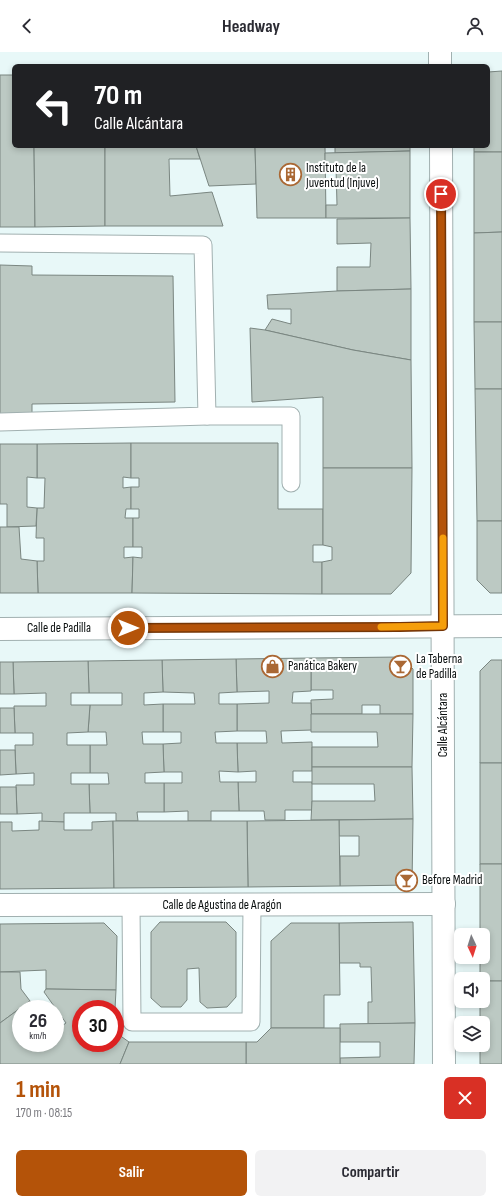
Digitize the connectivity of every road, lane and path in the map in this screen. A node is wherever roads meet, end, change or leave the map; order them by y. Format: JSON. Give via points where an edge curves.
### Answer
{"nodes":[{"id":1,"x":440,"y":52,"type":"edge"},
{"id":2,"x":440,"y":64,"type":"edge"},
{"id":3,"x":441,"y":148,"type":"edge"},
{"id":4,"x":0,"y":243,"type":"edge"},
{"id":5,"x":207,"y":416,"type":"junction"},
{"id":6,"x":0,"y":422,"type":"edge"},
{"id":7,"x":291,"y":483,"type":"dead end"},
{"id":8,"x":443,"y":626,"type":"junction"},
{"id":9,"x":502,"y":626,"type":"edge"},
{"id":10,"x":0,"y":629,"type":"edge"},
{"id":11,"x":444,"y":904,"type":"junction"},
{"id":12,"x":0,"y":905,"type":"edge"},
{"id":13,"x":131,"y":905,"type":"junction"},
{"id":14,"x":252,"y":905,"type":"junction"},
{"id":15,"x":444,"y":1064,"type":"edge"}],
"edges":[{"from":1,"to":2,"type":"street"},
{"from":3,"to":8,"type":"street","name":"Calle Alcántara"},
{"from":4,"to":5,"type":"lane","via":[[203,245]]},
{"from":5,"to":6,"type":"lane"},
{"from":5,"to":7,"type":"lane","via":[[291,416]]},
{"from":8,"to":9,"type":"street","name":"Calle de Padilla"},
{"from":8,"to":10,"type":"street","name":"Calle de Padilla"},
{"from":8,"to":11,"type":"street","name":"Calle Alcántara"},
{"from":11,"to":14,"type":"street","name":"Calle de Agustina de Aragón"},
{"from":11,"to":15,"type":"street","name":"Calle Alcántara"},
{"from":12,"to":13,"type":"street","name":"Calle de Agustina de Aragón"},
{"from":13,"to":14,"type":"street","name":"Calle de Agustina de Aragón"},
{"from":13,"to":14,"type":"lane","via":[[132,1022],[251,1022]]}]}
